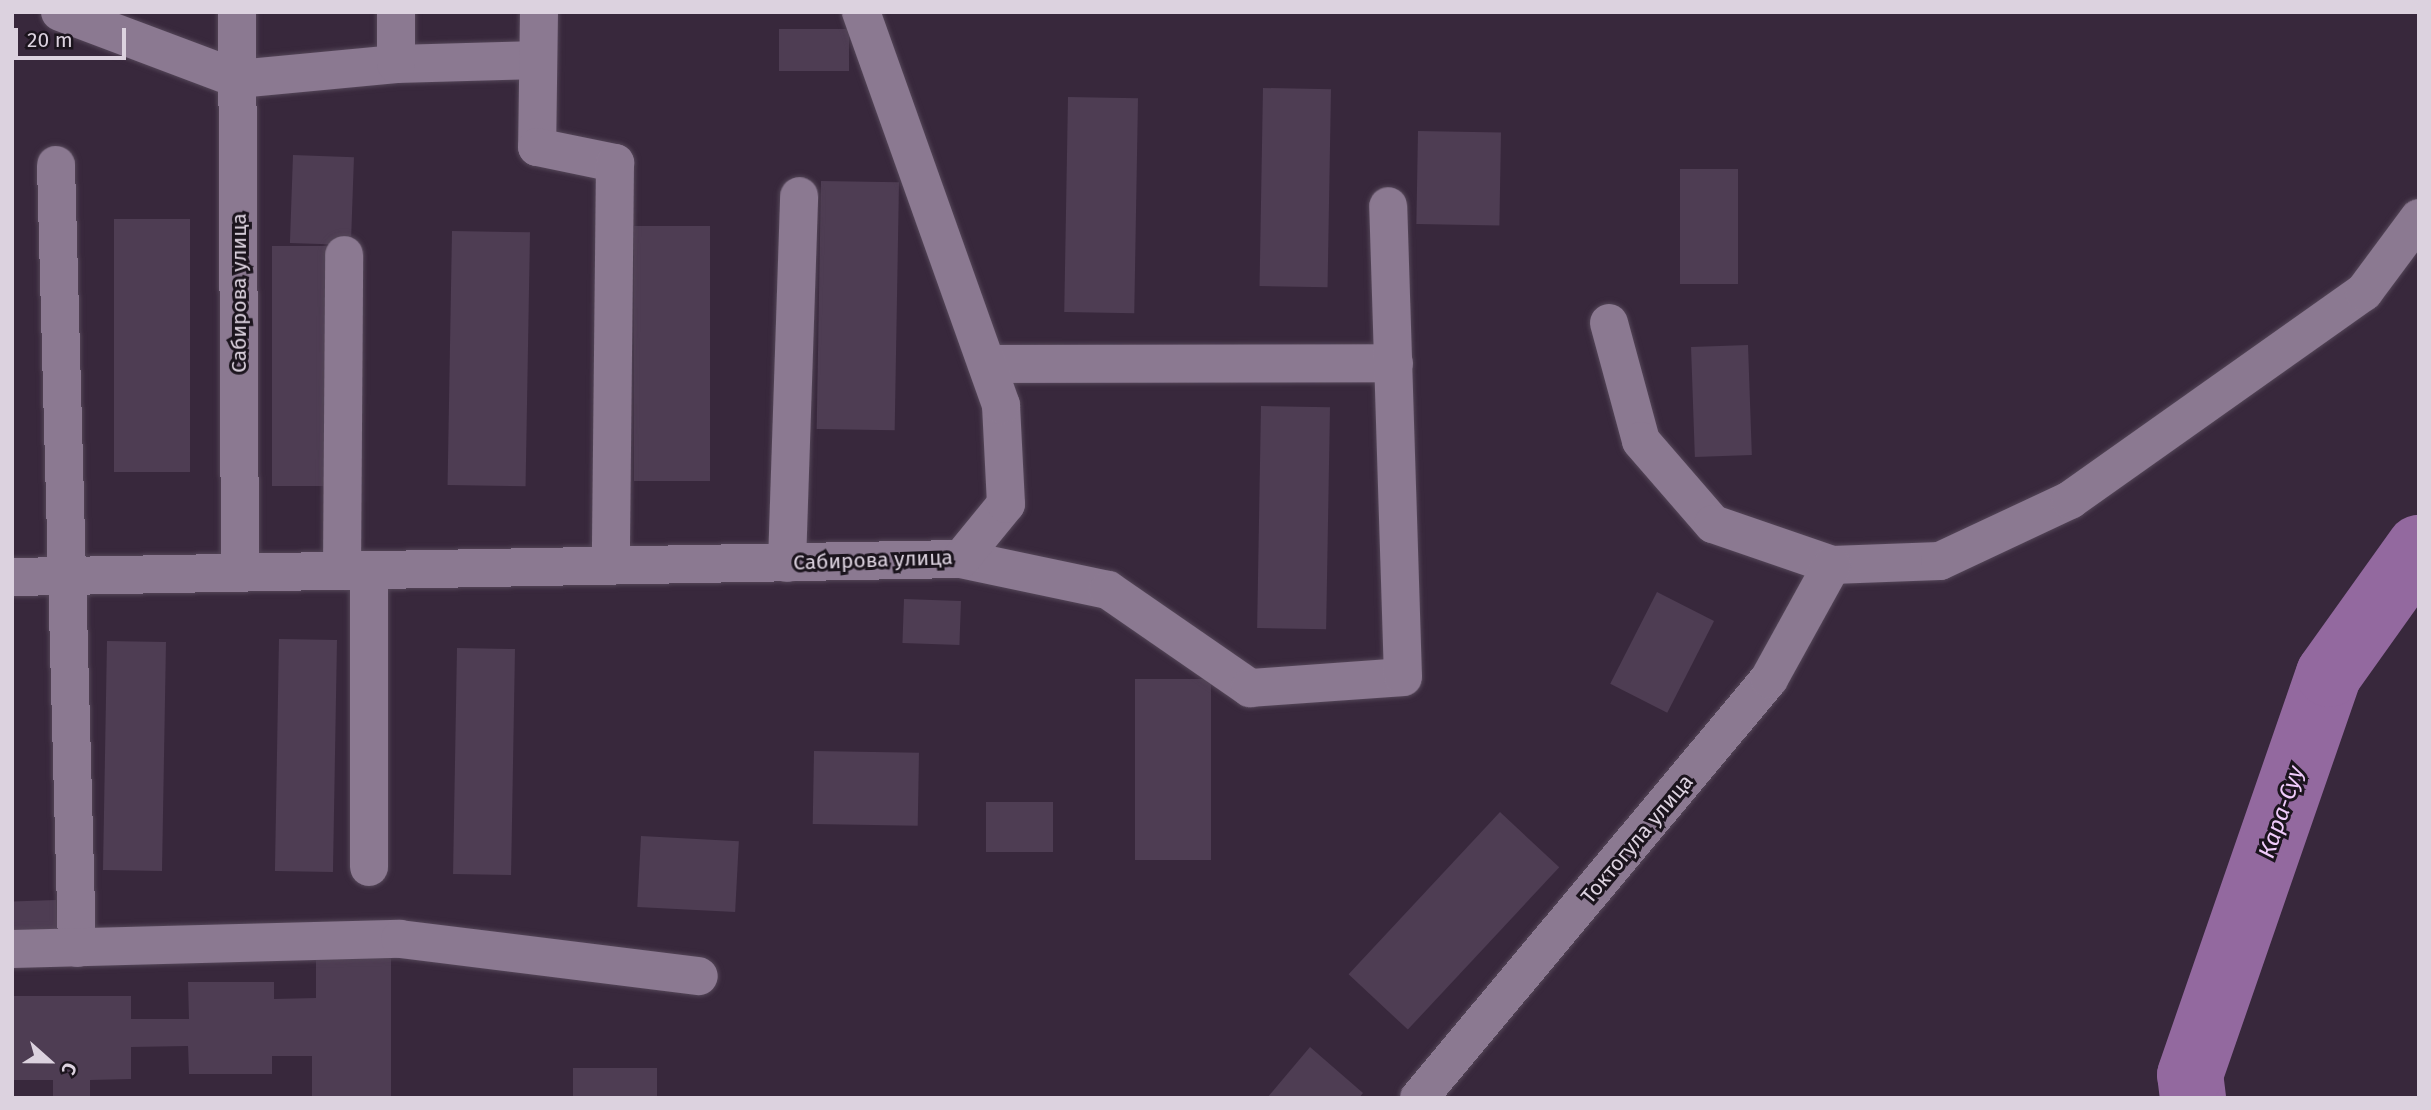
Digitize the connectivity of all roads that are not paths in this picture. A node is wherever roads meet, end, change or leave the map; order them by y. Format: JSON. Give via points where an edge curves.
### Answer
{"nodes":[{"id":1,"x":60,"y":12,"type":"edge"},
{"id":2,"x":237,"y":12,"type":"edge"},
{"id":3,"x":396,"y":12,"type":"edge"},
{"id":4,"x":539,"y":12,"type":"edge"},
{"id":5,"x":860,"y":12,"type":"edge"},
{"id":6,"x":538,"y":60,"type":"junction"},
{"id":7,"x":396,"y":64,"type":"junction"},
{"id":8,"x":238,"y":79,"type":"junction"},
{"id":9,"x":56,"y":165,"type":"dead end"},
{"id":10,"x":799,"y":196,"type":"dead end"},
{"id":11,"x":1388,"y":206,"type":"dead end"},
{"id":12,"x":2419,"y":218,"type":"edge"},
{"id":13,"x":344,"y":256,"type":"dead end"},
{"id":14,"x":1609,"y":323,"type":"dead end"},
{"id":15,"x":1394,"y":363,"type":"junction"},
{"id":16,"x":986,"y":364,"type":"junction"},
{"id":17,"x":961,"y":559,"type":"junction"},
{"id":18,"x":787,"y":563,"type":"junction"},
{"id":19,"x":1832,"y":565,"type":"junction"},
{"id":20,"x":611,"y":566,"type":"junction"},
{"id":21,"x":355,"y":571,"type":"junction"},
{"id":22,"x":240,"y":573,"type":"junction"},
{"id":23,"x":71,"y":576,"type":"junction"},
{"id":24,"x":12,"y":577,"type":"edge"},
{"id":25,"x":369,"y":867,"type":"dead end"},
{"id":26,"x":12,"y":948,"type":"edge"},
{"id":27,"x":77,"y":948,"type":"junction"},
{"id":28,"x":699,"y":976,"type":"dead end"},
{"id":29,"x":1419,"y":1098,"type":"edge"}],
"edges":[{"from":1,"to":8,"type":"street"},
{"from":2,"to":8,"type":"street","name":"Сабирова улица"},
{"from":3,"to":7,"type":"street"},
{"from":4,"to":6,"type":"street"},
{"from":5,"to":16,"type":"street","name":"Сабирова улица"},
{"from":6,"to":7,"type":"street"},
{"from":6,"to":20,"type":"street","via":[[537,147],[615,163]]},
{"from":7,"to":8,"type":"street"},
{"from":8,"to":22,"type":"street","name":"Сабирова улица"},
{"from":9,"to":23,"type":"street"},
{"from":10,"to":18,"type":"street"},
{"from":11,"to":15,"type":"street"},
{"from":12,"to":19,"type":"street","via":[[2364,292],[2070,500],[1940,561]]},
{"from":13,"to":21,"type":"street"},
{"from":14,"to":19,"type":"street","via":[[1642,441],[1713,524]]},
{"from":15,"to":16,"type":"street"},
{"from":15,"to":17,"type":"street","via":[[1403,677],[1250,688],[1108,590]]},
{"from":16,"to":17,"type":"street","name":"Сабирова улица","via":[[1001,405],[1006,504]]},
{"from":17,"to":18,"type":"street","name":"Сабирова улица"},
{"from":18,"to":20,"type":"street","name":"Сабирова улица"},
{"from":19,"to":29,"type":"street","name":"Токтогула улица","via":[[1769,679]]},
{"from":20,"to":21,"type":"street","name":"Сабирова улица"},
{"from":21,"to":22,"type":"street","name":"Сабирова улица"},
{"from":21,"to":25,"type":"street"},
{"from":22,"to":23,"type":"street","name":"Сабирова улица"},
{"from":23,"to":24,"type":"street","name":"Сабирова улица"},
{"from":23,"to":27,"type":"street"},
{"from":26,"to":27,"type":"street"},
{"from":27,"to":28,"type":"street","via":[[400,939]]}]}
